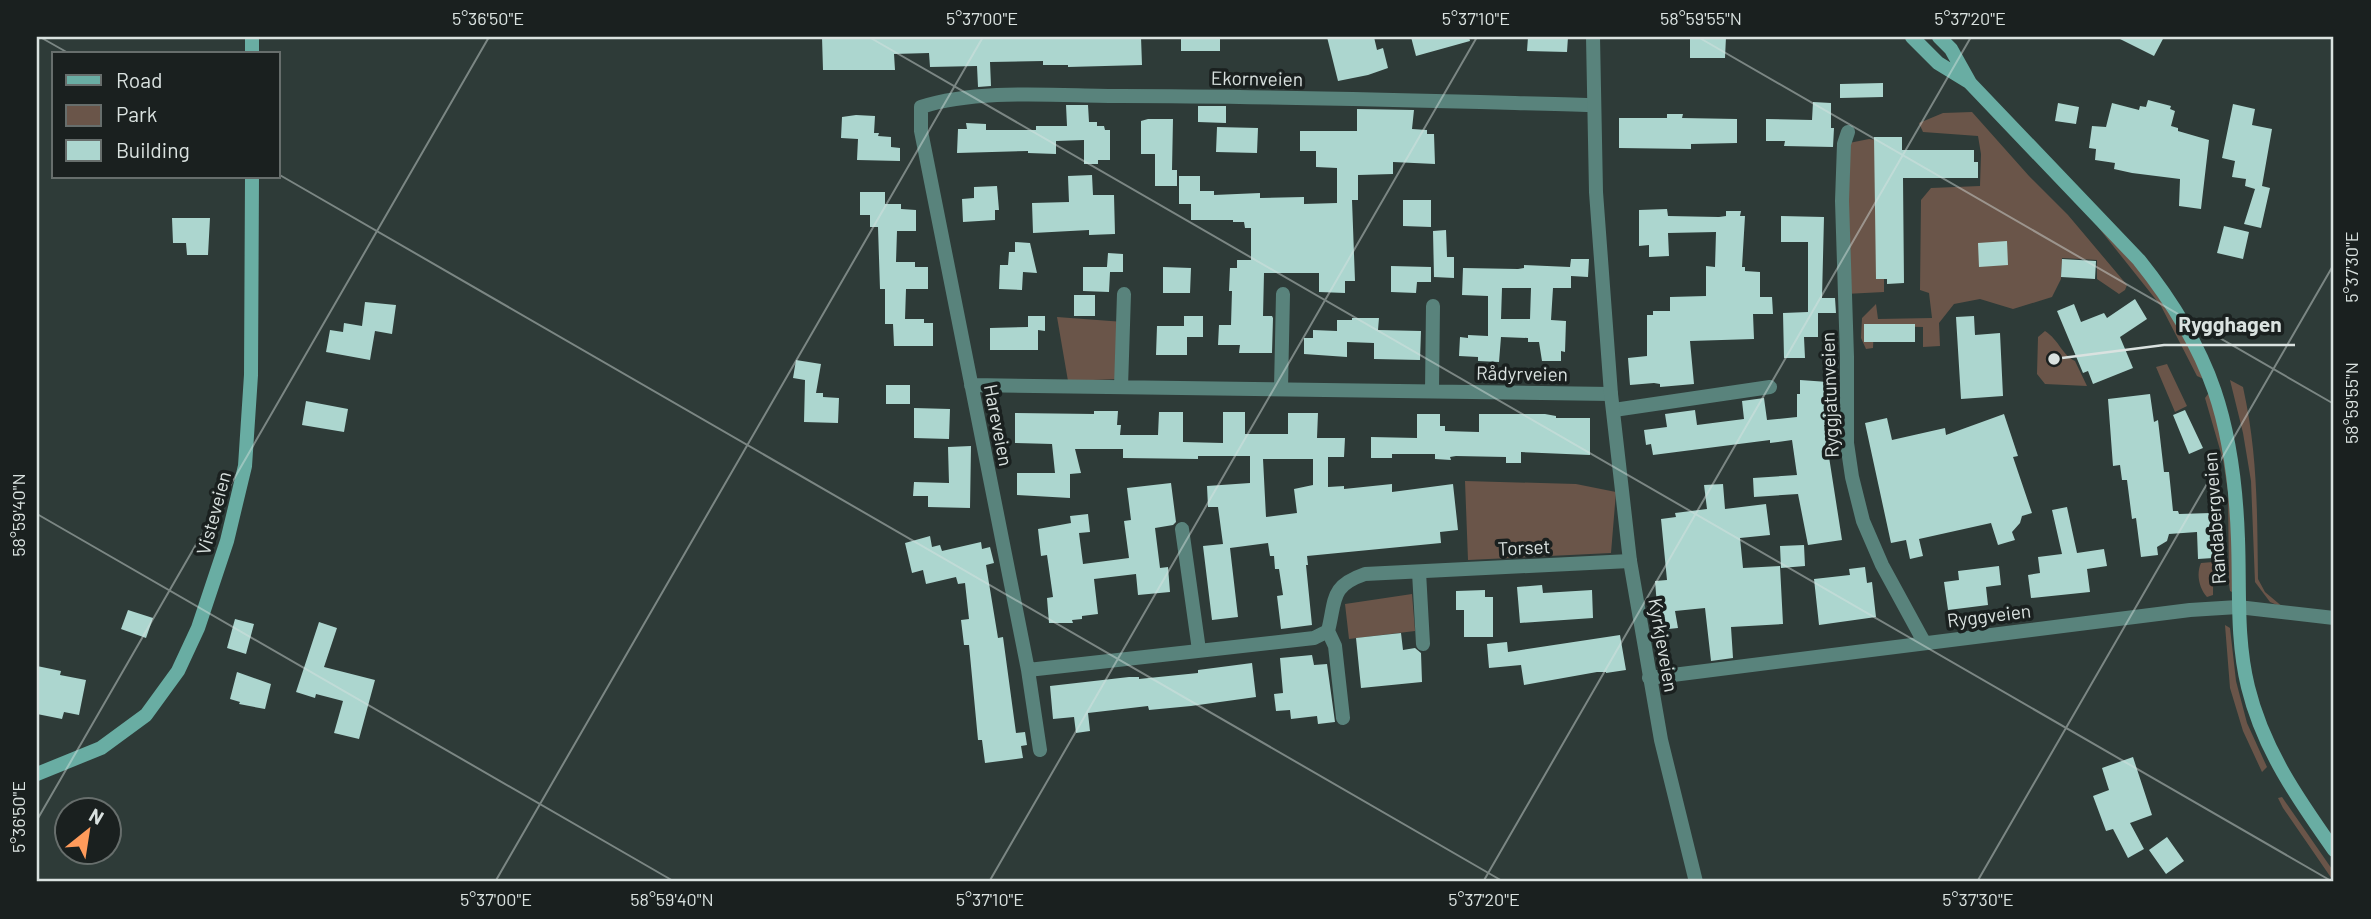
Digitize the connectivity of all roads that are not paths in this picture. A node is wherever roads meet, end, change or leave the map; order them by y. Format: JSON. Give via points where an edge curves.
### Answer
{"nodes":[{"id":1,"x":1593,"y":37,"type":"edge"},
{"id":2,"x":1912,"y":37,"type":"edge"},
{"id":3,"x":1940,"y":37,"type":"edge"},
{"id":4,"x":1970,"y":83,"type":"junction"},
{"id":5,"x":1593,"y":105,"type":"junction"},
{"id":6,"x":921,"y":107,"type":"joint"},
{"id":7,"x":1848,"y":132,"type":"dead end"},
{"id":8,"x":252,"y":178,"type":"edge"},
{"id":9,"x":1124,"y":294,"type":"dead end"},
{"id":10,"x":1283,"y":294,"type":"dead end"},
{"id":11,"x":1433,"y":306,"type":"dead end"},
{"id":12,"x":971,"y":385,"type":"junction"},
{"id":13,"x":1121,"y":387,"type":"junction"},
{"id":14,"x":1770,"y":387,"type":"dead end"},
{"id":15,"x":1281,"y":388,"type":"junction"},
{"id":16,"x":1432,"y":390,"type":"junction"},
{"id":17,"x":1611,"y":394,"type":"junction"},
{"id":18,"x":1614,"y":410,"type":"junction"},
{"id":19,"x":1182,"y":529,"type":"dead end"},
{"id":20,"x":1630,"y":561,"type":"junction"},
{"id":21,"x":1419,"y":572,"type":"junction"},
{"id":22,"x":2238,"y":607,"type":"junction"},
{"id":23,"x":2334,"y":618,"type":"edge"},
{"id":24,"x":1328,"y":631,"type":"junction"},
{"id":25,"x":1924,"y":642,"type":"junction"},
{"id":26,"x":1423,"y":644,"type":"dead end"},
{"id":27,"x":1199,"y":650,"type":"junction"},
{"id":28,"x":1027,"y":670,"type":"junction"},
{"id":29,"x":1649,"y":678,"type":"junction"},
{"id":30,"x":1343,"y":718,"type":"dead end"},
{"id":31,"x":1040,"y":750,"type":"dead end"},
{"id":32,"x":37,"y":774,"type":"edge"},
{"id":33,"x":2334,"y":850,"type":"edge"},
{"id":34,"x":1696,"y":882,"type":"edge"}],
"edges":[{"from":1,"to":5,"type":"street","name":"Kyrkjeveien"},
{"from":2,"to":4,"type":"main road","name":"Randabergveien","via":[[1938,63]]},
{"from":3,"to":4,"type":"main road","name":"Randabergveien"},
{"from":4,"to":22,"type":"main road","name":"Randabergveien","via":[[2139,261],[2168,299],[2206,365],[2227,432],[2234,474]]},
{"from":5,"to":6,"type":"street","name":"Ekornveien","via":[[1234,96],[992,96],[942,100]]},
{"from":5,"to":17,"type":"street","name":"Kyrkjeveien"},
{"from":6,"to":12,"type":"street","name":"Hareveien","via":[[921,131]]},
{"from":7,"to":25,"type":"street","name":"Ryggjatunveien","via":[[1842,201],[1848,454],[1863,521]]},
{"from":8,"to":32,"type":"main road","name":"Visteveien","via":[[251,375],[245,466],[227,541],[198,628],[178,671],[146,715],[101,748]]},
{"from":9,"to":13,"type":"street"},
{"from":10,"to":15,"type":"street"},
{"from":11,"to":16,"type":"street"},
{"from":12,"to":13,"type":"street","name":"Rådyrveien"},
{"from":12,"to":28,"type":"street","name":"Hareveien"},
{"from":13,"to":15,"type":"street","name":"Rådyrveien"},
{"from":14,"to":18,"type":"street"},
{"from":15,"to":16,"type":"street","name":"Rådyrveien"},
{"from":16,"to":17,"type":"street","name":"Rådyrveien"},
{"from":17,"to":18,"type":"street","name":"Kyrkjeveien"},
{"from":18,"to":20,"type":"street","name":"Kyrkjeveien"},
{"from":19,"to":27,"type":"street"},
{"from":20,"to":21,"type":"street","name":"Torset"},
{"from":20,"to":29,"type":"street","name":"Kyrkjeveien"},
{"from":21,"to":24,"type":"street","name":"Torset","via":[[1365,574],[1346,581],[1338,591]]},
{"from":21,"to":26,"type":"street"},
{"from":22,"to":23,"type":"street","name":"Ryggveien"},
{"from":22,"to":25,"type":"street","name":"Ryggveien"},
{"from":22,"to":33,"type":"main road","name":"Randabergveien","via":[[2242,656],[2269,749]]},
{"from":24,"to":27,"type":"street","via":[[1314,638]]},
{"from":24,"to":30,"type":"street","name":"Torset","via":[[1335,646]]},
{"from":25,"to":29,"type":"street","name":"Ryggveien"},
{"from":27,"to":28,"type":"street"},
{"from":28,"to":31,"type":"street","name":"Hareveien"},
{"from":29,"to":34,"type":"street","name":"Kyrkjeveien"}]}
